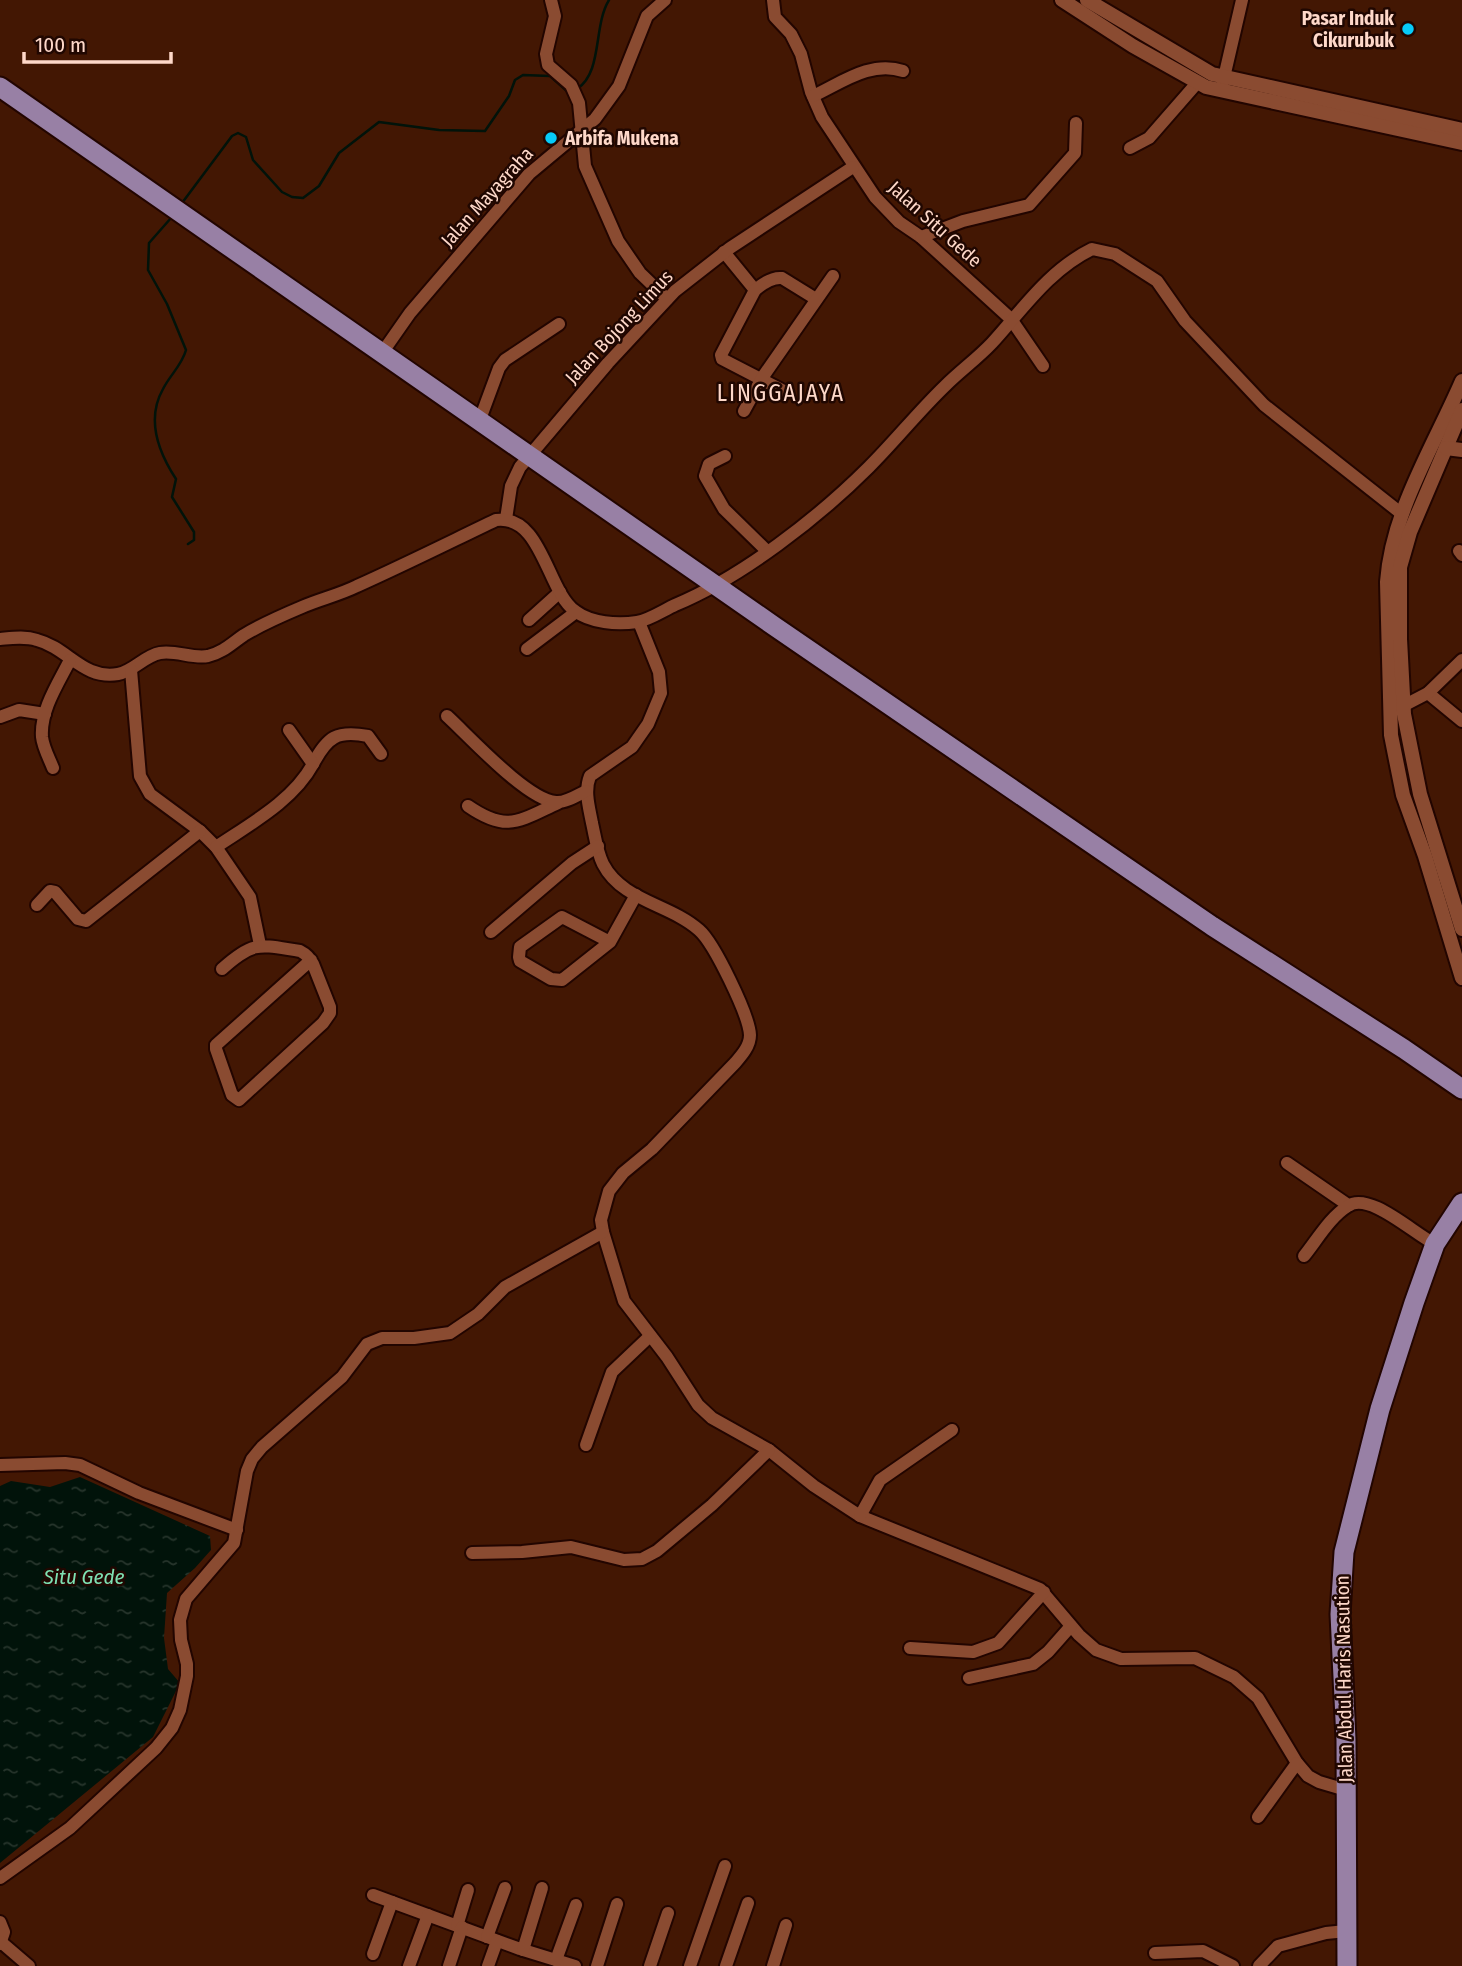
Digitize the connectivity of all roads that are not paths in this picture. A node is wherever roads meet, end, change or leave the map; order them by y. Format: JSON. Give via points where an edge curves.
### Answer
{"nodes":[{"id":1,"x":551,"y":0,"type":"edge"},
{"id":2,"x":665,"y":0,"type":"edge"},
{"id":3,"x":773,"y":0,"type":"edge"},
{"id":4,"x":1062,"y":0,"type":"edge"},
{"id":5,"x":1087,"y":0,"type":"edge"},
{"id":6,"x":1242,"y":0,"type":"edge"},
{"id":7,"x":903,"y":71,"type":"dead end"},
{"id":8,"x":1198,"y":83,"type":"junction"},
{"id":9,"x":1223,"y":83,"type":"junction"},
{"id":10,"x":0,"y":87,"type":"edge"},
{"id":11,"x":813,"y":96,"type":"junction"},
{"id":12,"x":1076,"y":123,"type":"dead end"},
{"id":13,"x":580,"y":130,"type":"junction"},
{"id":14,"x":1462,"y":130,"type":"edge"},
{"id":15,"x":1462,"y":143,"type":"edge"},
{"id":16,"x":1130,"y":148,"type":"dead end"},
{"id":17,"x":853,"y":167,"type":"junction"},
{"id":18,"x":921,"y":237,"type":"junction"},
{"id":19,"x":727,"y":250,"type":"junction"},
{"id":20,"x":833,"y":276,"type":"dead end"},
{"id":21,"x":757,"y":288,"type":"junction"},
{"id":22,"x":667,"y":299,"type":"junction"},
{"id":23,"x":816,"y":299,"type":"junction"},
{"id":24,"x":1011,"y":319,"type":"junction"},
{"id":25,"x":559,"y":324,"type":"dead end"},
{"id":26,"x":382,"y":353,"type":"junction"},
{"id":27,"x":1043,"y":366,"type":"dead end"},
{"id":28,"x":762,"y":378,"type":"junction"},
{"id":29,"x":1460,"y":389,"type":"edge"},
{"id":30,"x":784,"y":391,"type":"dead end"},
{"id":31,"x":1462,"y":410,"type":"edge"},
{"id":32,"x":744,"y":411,"type":"dead end"},
{"id":33,"x":479,"y":422,"type":"junction"},
{"id":34,"x":1446,"y":448,"type":"junction"},
{"id":35,"x":1462,"y":450,"type":"edge"},
{"id":36,"x":529,"y":456,"type":"junction"},
{"id":37,"x":725,"y":456,"type":"dead end"},
{"id":38,"x":1402,"y":514,"type":"junction"},
{"id":39,"x":506,"y":519,"type":"junction"},
{"id":40,"x":767,"y":551,"type":"junction"},
{"id":41,"x":716,"y":585,"type":"junction"},
{"id":42,"x":560,"y":592,"type":"junction"},
{"id":43,"x":576,"y":612,"type":"junction"},
{"id":44,"x":529,"y":620,"type":"dead end"},
{"id":45,"x":639,"y":622,"type":"junction"},
{"id":46,"x":0,"y":639,"type":"edge"},
{"id":47,"x":1394,"y":639,"type":"junction"},
{"id":48,"x":527,"y":649,"type":"dead end"},
{"id":49,"x":71,"y":660,"type":"junction"},
{"id":50,"x":1462,"y":660,"type":"edge"},
{"id":51,"x":131,"y":670,"type":"junction"},
{"id":52,"x":1428,"y":694,"type":"junction"},
{"id":53,"x":1403,"y":706,"type":"junction"},
{"id":54,"x":45,"y":714,"type":"junction"},
{"id":55,"x":447,"y":716,"type":"dead end"},
{"id":56,"x":0,"y":717,"type":"edge"},
{"id":57,"x":1462,"y":721,"type":"edge"},
{"id":58,"x":289,"y":730,"type":"dead end"},
{"id":59,"x":382,"y":754,"type":"dead end"},
{"id":60,"x":313,"y":764,"type":"junction"},
{"id":61,"x":53,"y":768,"type":"dead end"},
{"id":62,"x":586,"y":791,"type":"junction"},
{"id":63,"x":1420,"y":794,"type":"junction"},
{"id":64,"x":1404,"y":795,"type":"junction"},
{"id":65,"x":558,"y":803,"type":"junction"},
{"id":66,"x":468,"y":806,"type":"dead end"},
{"id":67,"x":200,"y":831,"type":"junction"},
{"id":68,"x":597,"y":846,"type":"junction"},
{"id":69,"x":216,"y":847,"type":"junction"},
{"id":70,"x":636,"y":895,"type":"junction"},
{"id":71,"x":37,"y":905,"type":"dead end"},
{"id":72,"x":1462,"y":929,"type":"edge"},
{"id":73,"x":491,"y":932,"type":"dead end"},
{"id":74,"x":610,"y":942,"type":"junction"},
{"id":75,"x":260,"y":945,"type":"junction"},
{"id":76,"x":311,"y":960,"type":"junction"},
{"id":77,"x":222,"y":969,"type":"dead end"},
{"id":78,"x":1462,"y":978,"type":"edge"},
{"id":79,"x":1441,"y":1073,"type":"junction"},
{"id":80,"x":1462,"y":1074,"type":"edge"},
{"id":81,"x":1462,"y":1089,"type":"edge"},
{"id":82,"x":1287,"y":1163,"type":"dead end"},
{"id":83,"x":1462,"y":1203,"type":"edge"},
{"id":84,"x":1348,"y":1205,"type":"junction"},
{"id":85,"x":603,"y":1232,"type":"junction"},
{"id":86,"x":1435,"y":1244,"type":"junction"},
{"id":87,"x":1304,"y":1256,"type":"dead end"},
{"id":88,"x":650,"y":1336,"type":"junction"},
{"id":89,"x":952,"y":1430,"type":"dead end"},
{"id":90,"x":586,"y":1445,"type":"dead end"},
{"id":91,"x":769,"y":1450,"type":"junction"},
{"id":92,"x":0,"y":1465,"type":"edge"},
{"id":93,"x":860,"y":1516,"type":"junction"},
{"id":94,"x":237,"y":1530,"type":"junction"},
{"id":95,"x":472,"y":1553,"type":"dead end"},
{"id":96,"x":1044,"y":1592,"type":"junction"},
{"id":97,"x":1071,"y":1626,"type":"junction"},
{"id":98,"x":910,"y":1648,"type":"dead end"},
{"id":99,"x":969,"y":1678,"type":"dead end"},
{"id":100,"x":1297,"y":1763,"type":"junction"},
{"id":101,"x":1346,"y":1790,"type":"junction"},
{"id":102,"x":1258,"y":1817,"type":"dead end"},
{"id":103,"x":725,"y":1866,"type":"dead end"},
{"id":104,"x":0,"y":1878,"type":"edge"},
{"id":105,"x":505,"y":1888,"type":"dead end"},
{"id":106,"x":542,"y":1888,"type":"dead end"},
{"id":107,"x":468,"y":1890,"type":"dead end"},
{"id":108,"x":373,"y":1895,"type":"dead end"},
{"id":109,"x":392,"y":1902,"type":"junction"},
{"id":110,"x":748,"y":1903,"type":"dead end"},
{"id":111,"x":617,"y":1904,"type":"dead end"},
{"id":112,"x":576,"y":1905,"type":"dead end"},
{"id":113,"x":668,"y":1913,"type":"dead end"},
{"id":114,"x":428,"y":1915,"type":"junction"},
{"id":115,"x":0,"y":1922,"type":"edge"},
{"id":116,"x":786,"y":1925,"type":"dead end"},
{"id":117,"x":460,"y":1926,"type":"junction"},
{"id":118,"x":1346,"y":1931,"type":"junction"},
{"id":119,"x":492,"y":1939,"type":"junction"},
{"id":120,"x":1,"y":1943,"type":"edge"},
{"id":121,"x":527,"y":1951,"type":"junction"},
{"id":122,"x":1155,"y":1953,"type":"dead end"},
{"id":123,"x":373,"y":1954,"type":"dead end"},
{"id":124,"x":567,"y":1964,"type":"edge"},
{"id":125,"x":29,"y":1966,"type":"edge"},
{"id":126,"x":409,"y":1966,"type":"edge"},
{"id":127,"x":449,"y":1966,"type":"edge"},
{"id":128,"x":488,"y":1966,"type":"edge"},
{"id":129,"x":527,"y":1966,"type":"edge"},
{"id":130,"x":597,"y":1966,"type":"edge"},
{"id":131,"x":650,"y":1966,"type":"edge"},
{"id":132,"x":690,"y":1966,"type":"edge"},
{"id":133,"x":726,"y":1966,"type":"edge"},
{"id":134,"x":772,"y":1966,"type":"edge"},
{"id":135,"x":1233,"y":1966,"type":"edge"},
{"id":136,"x":1259,"y":1966,"type":"edge"},
{"id":137,"x":1347,"y":1966,"type":"edge"}],
"edges":[{"from":1,"to":13,"type":"street","via":[[555,16],[545,54],[548,65],[573,90],[579,103]]},
{"from":2,"to":13,"type":"street","name":"Jalan Mayagraha","via":[[648,16],[619,86]]},
{"from":3,"to":11,"type":"street","name":"Jalan Situ Gede","via":[[775,17],[801,54]]},
{"from":4,"to":8,"type":"street"},
{"from":5,"to":9,"type":"street"},
{"from":6,"to":9,"type":"street"},
{"from":7,"to":11,"type":"street","via":[[868,70]]},
{"from":8,"to":9,"type":"street"},
{"from":8,"to":16,"type":"street","via":[[1149,138]]},
{"from":9,"to":14,"type":"street","via":[[1264,87]]},
{"from":9,"to":15,"type":"street"},
{"from":10,"to":26,"type":"main road"},
{"from":11,"to":17,"type":"street","name":"Jalan Situ Gede"},
{"from":12,"to":18,"type":"street","via":[[1074,153],[1029,205]]},
{"from":13,"to":22,"type":"street","via":[[585,166],[618,241],[640,273]]},
{"from":13,"to":26,"type":"street","name":"Jalan Mayagraha","via":[[529,174],[410,313]]},
{"from":17,"to":18,"type":"street","name":"Jalan Situ Gede","via":[[899,222]]},
{"from":17,"to":19,"type":"street","name":"Jalan Bojong Limus"},
{"from":18,"to":24,"type":"street","name":"Jalan Situ Gede"},
{"from":19,"to":21,"type":"street"},
{"from":19,"to":22,"type":"street","name":"Jalan Bojong Limus"},
{"from":20,"to":23,"type":"street"},
{"from":21,"to":23,"type":"street","via":[[782,278]]},
{"from":21,"to":28,"type":"street","via":[[720,355]]},
{"from":22,"to":36,"type":"street","name":"Jalan Bojong Limus"},
{"from":23,"to":28,"type":"street"},
{"from":24,"to":27,"type":"street","name":"Jalan Situ Gede"},
{"from":24,"to":38,"type":"street","via":[[1079,255],[1092,249],[1115,254],[1157,281],[1185,321],[1264,405]]},
{"from":24,"to":40,"type":"street","via":[[992,344],[945,385],[868,468]]},
{"from":25,"to":33,"type":"street","via":[[505,360]]},
{"from":26,"to":33,"type":"main road"},
{"from":28,"to":30,"type":"street"},
{"from":28,"to":32,"type":"street"},
{"from":29,"to":38,"type":"street"},
{"from":31,"to":34,"type":"street"},
{"from":33,"to":36,"type":"main road"},
{"from":34,"to":35,"type":"street"},
{"from":34,"to":47,"type":"street","via":[[1400,567]]},
{"from":36,"to":39,"type":"street","name":"Jalan Bojong Limus","via":[[511,486]]},
{"from":36,"to":41,"type":"main road"},
{"from":37,"to":40,"type":"street","via":[[709,464],[705,476],[724,509]]},
{"from":38,"to":47,"type":"street","via":[[1388,560]]},
{"from":39,"to":42,"type":"street","via":[[533,539]]},
{"from":39,"to":51,"type":"street","via":[[354,588],[303,606],[244,635],[223,651],[191,657],[161,653]]},
{"from":40,"to":41,"type":"street"},
{"from":41,"to":45,"type":"street"},
{"from":41,"to":79,"type":"main road","via":[[1212,926]]},
{"from":42,"to":43,"type":"street"},
{"from":42,"to":44,"type":"street"},
{"from":43,"to":45,"type":"street","via":[[613,623]]},
{"from":43,"to":48,"type":"street"},
{"from":45,"to":62,"type":"street","via":[[659,672],[661,693],[642,735],[590,776]]},
{"from":46,"to":49,"type":"street","via":[[37,640]]},
{"from":47,"to":53,"type":"street"},
{"from":47,"to":64,"type":"street","via":[[1391,734]]},
{"from":49,"to":51,"type":"street","via":[[98,675]]},
{"from":49,"to":54,"type":"street"},
{"from":50,"to":52,"type":"street"},
{"from":51,"to":67,"type":"street","via":[[140,776],[150,794]]},
{"from":52,"to":53,"type":"street"},
{"from":52,"to":57,"type":"street"},
{"from":53,"to":63,"type":"street"},
{"from":54,"to":56,"type":"street","via":[[19,710]]},
{"from":54,"to":61,"type":"street","via":[[43,738]]},
{"from":55,"to":65,"type":"street","via":[[530,790]]},
{"from":58,"to":60,"type":"street"},
{"from":59,"to":60,"type":"street","via":[[368,736],[351,732],[334,736],[323,745]]},
{"from":60,"to":69,"type":"street","via":[[285,797]]},
{"from":62,"to":65,"type":"street"},
{"from":62,"to":68,"type":"street"},
{"from":63,"to":64,"type":"street"},
{"from":63,"to":72,"type":"street"},
{"from":64,"to":78,"type":"street"},
{"from":65,"to":66,"type":"street","via":[[505,823]]},
{"from":67,"to":69,"type":"street"},
{"from":67,"to":71,"type":"street","via":[[86,920],[78,919],[55,892],[50,891]]},
{"from":68,"to":70,"type":"street","via":[[608,873]]},
{"from":68,"to":73,"type":"street"},
{"from":69,"to":75,"type":"street","via":[[250,897]]},
{"from":70,"to":74,"type":"street"},
{"from":70,"to":85,"type":"street","via":[[701,931],[741,1004],[750,1037],[735,1063],[609,1191],[601,1220]]},
{"from":74,"to":74,"type":"street","via":[[562,980],[551,979],[519,957],[520,947],[562,916]]},
{"from":75,"to":76,"type":"street","via":[[300,951]]},
{"from":75,"to":77,"type":"street","via":[[248,948]]},
{"from":76,"to":76,"type":"street","via":[[216,1045],[235,1099],[242,1098],[328,1018],[330,1007]]},
{"from":79,"to":80,"type":"main road"},
{"from":79,"to":81,"type":"main road"},
{"from":82,"to":84,"type":"street"},
{"from":83,"to":86,"type":"main road","name":"Jalan Abdul Haris Nasution"},
{"from":84,"to":86,"type":"street","via":[[1359,1201],[1373,1205]]},
{"from":84,"to":87,"type":"street"},
{"from":85,"to":88,"type":"street","via":[[624,1301]]},
{"from":85,"to":94,"type":"street","via":[[505,1287],[450,1333],[382,1338],[367,1344],[342,1377],[252,1459]]},
{"from":86,"to":101,"type":"main road","name":"Jalan Abdul Haris Nasution","via":[[1380,1409],[1344,1552],[1340,1614]]},
{"from":88,"to":90,"type":"street","via":[[612,1372]]},
{"from":88,"to":91,"type":"street","via":[[705,1412]]},
{"from":89,"to":93,"type":"street","via":[[880,1480]]},
{"from":91,"to":93,"type":"street"},
{"from":91,"to":95,"type":"street","via":[[712,1506],[642,1559],[624,1560],[571,1547]]},
{"from":92,"to":94,"type":"street","via":[[79,1465]]},
{"from":93,"to":96,"type":"street"},
{"from":94,"to":104,"type":"street","via":[[227,1553],[186,1599],[180,1620],[187,1676],[173,1728],[70,1828]]},
{"from":96,"to":97,"type":"street"},
{"from":96,"to":98,"type":"street","via":[[998,1643],[973,1652]]},
{"from":97,"to":99,"type":"street","via":[[1033,1664]]},
{"from":97,"to":100,"type":"street","via":[[1105,1654],[1133,1660],[1195,1658],[1234,1677],[1258,1698]]},
{"from":100,"to":101,"type":"street","via":[[1314,1780]]},
{"from":100,"to":102,"type":"street"},
{"from":101,"to":118,"type":"main road","name":"Jalan Abdul Haris Nasution"},
{"from":103,"to":132,"type":"street"},
{"from":105,"to":119,"type":"street"},
{"from":106,"to":121,"type":"street"},
{"from":107,"to":117,"type":"street"},
{"from":108,"to":109,"type":"street"},
{"from":109,"to":114,"type":"street"},
{"from":109,"to":123,"type":"street"},
{"from":110,"to":133,"type":"street"},
{"from":111,"to":130,"type":"street"},
{"from":112,"to":124,"type":"street"},
{"from":113,"to":131,"type":"street"},
{"from":114,"to":117,"type":"street"},
{"from":114,"to":126,"type":"street"},
{"from":115,"to":120,"type":"street","via":[[4,1932]]},
{"from":116,"to":134,"type":"street"},
{"from":117,"to":119,"type":"street"},
{"from":117,"to":127,"type":"street"},
{"from":118,"to":136,"type":"street","via":[[1278,1946]]},
{"from":118,"to":137,"type":"main road","name":"Jalan Abdul Haris Nasution"},
{"from":119,"to":121,"type":"street"},
{"from":119,"to":128,"type":"street"},
{"from":120,"to":125,"type":"street"},
{"from":121,"to":124,"type":"street"},
{"from":121,"to":129,"type":"street"},
{"from":122,"to":135,"type":"street","via":[[1203,1951]]}]}
